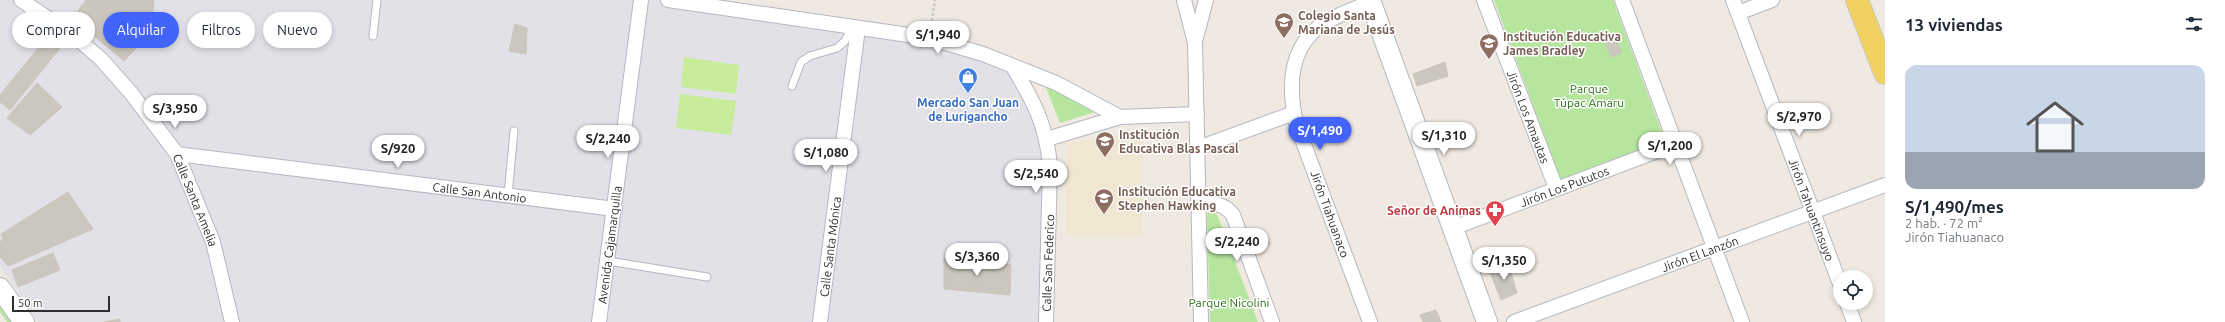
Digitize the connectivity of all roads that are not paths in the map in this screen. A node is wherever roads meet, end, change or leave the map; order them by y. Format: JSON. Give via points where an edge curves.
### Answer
{"nodes":[{"id":1,"x":21,"y":0,"type":"edge"},
{"id":2,"x":378,"y":0,"type":"edge"},
{"id":3,"x":641,"y":0,"type":"edge"},
{"id":4,"x":668,"y":0,"type":"edge"},
{"id":5,"x":1184,"y":0,"type":"edge"},
{"id":6,"x":1206,"y":0,"type":"edge"},
{"id":7,"x":1484,"y":0,"type":"edge"},
{"id":8,"x":1622,"y":0,"type":"edge"},
{"id":9,"x":1772,"y":0,"type":"edge"},
{"id":10,"x":1857,"y":0,"type":"edge"},
{"id":11,"x":1871,"y":0,"type":"edge"},
{"id":12,"x":1371,"y":1,"type":"edge"},
{"id":13,"x":1735,"y":6,"type":"edge"},
{"id":14,"x":855,"y":27,"type":"junction"},
{"id":15,"x":373,"y":36,"type":"dead end"},
{"id":16,"x":1885,"y":36,"type":"edge"},
{"id":17,"x":1195,"y":43,"type":"junction"},
{"id":18,"x":1013,"y":67,"type":"junction"},
{"id":19,"x":1885,"y":74,"type":"edge"},
{"id":20,"x":792,"y":86,"type":"dead end"},
{"id":21,"x":1294,"y":113,"type":"junction"},
{"id":22,"x":1197,"y":114,"type":"junction"},
{"id":23,"x":1120,"y":117,"type":"junction"},
{"id":24,"x":514,"y":131,"type":"dead end"},
{"id":25,"x":1047,"y":139,"type":"junction"},
{"id":26,"x":1676,"y":144,"type":"junction"},
{"id":27,"x":1198,"y":148,"type":"junction"},
{"id":28,"x":177,"y":154,"type":"junction"},
{"id":29,"x":1885,"y":184,"type":"edge"},
{"id":30,"x":1556,"y":188,"type":"junction"},
{"id":31,"x":508,"y":195,"type":"junction"},
{"id":32,"x":1199,"y":203,"type":"junction"},
{"id":33,"x":615,"y":209,"type":"junction"},
{"id":34,"x":1813,"y":211,"type":"junction"},
{"id":35,"x":1453,"y":228,"type":"junction"},
{"id":36,"x":1714,"y":247,"type":"junction"},
{"id":37,"x":608,"y":261,"type":"junction"},
{"id":38,"x":1835,"y":270,"type":"edge"},
{"id":39,"x":707,"y":277,"type":"dead end"},
{"id":40,"x":0,"y":288,"type":"edge"},
{"id":41,"x":1850,"y":310,"type":"edge"},
{"id":42,"x":24,"y":322,"type":"edge"},
{"id":43,"x":232,"y":322,"type":"edge"},
{"id":44,"x":599,"y":322,"type":"edge"},
{"id":45,"x":820,"y":322,"type":"edge"},
{"id":46,"x":1046,"y":322,"type":"edge"},
{"id":47,"x":1202,"y":322,"type":"edge"},
{"id":48,"x":1272,"y":322,"type":"edge"},
{"id":49,"x":1370,"y":322,"type":"edge"},
{"id":50,"x":1487,"y":322,"type":"edge"},
{"id":51,"x":1514,"y":322,"type":"edge"},
{"id":52,"x":1742,"y":322,"type":"edge"},
{"id":53,"x":1854,"y":322,"type":"edge"}],
"edges":[{"from":1,"to":28,"type":"street","name":"Calle Santa Amelia","via":[[74,36],[101,59],[131,93]]},
{"from":2,"to":15,"type":"lane"},
{"from":3,"to":33,"type":"street","name":"Avenida Cajamarquilla"},
{"from":4,"to":14,"type":"street"},
{"from":5,"to":17,"type":"street"},
{"from":6,"to":17,"type":"street"},
{"from":7,"to":30,"type":"street","name":"Jirón Los Amautas"},
{"from":8,"to":26,"type":"street"},
{"from":9,"to":13,"type":"street"},
{"from":10,"to":19,"type":"main road"},
{"from":11,"to":16,"type":"main road"},
{"from":12,"to":21,"type":"street","name":"Jirón Tiahuanaco","via":[[1326,22],[1313,32],[1304,44],[1292,74],[1290,91]]},
{"from":12,"to":35,"type":"street"},
{"from":13,"to":34,"type":"street","name":"Jirón Tahuantinsuyo"},
{"from":14,"to":18,"type":"street","via":[[929,38],[983,54]]},
{"from":14,"to":20,"type":"lane","via":[[837,48],[810,56],[801,62]]},
{"from":14,"to":45,"type":"street","name":"Calle Santa Mónica"},
{"from":17,"to":22,"type":"street"},
{"from":18,"to":23,"type":"street","via":[[1056,83]]},
{"from":18,"to":25,"type":"street","name":"Calle San Federico","via":[[1038,113]]},
{"from":21,"to":27,"type":"street"},
{"from":21,"to":49,"type":"street","name":"Jirón Tiahuanaco"},
{"from":22,"to":23,"type":"street"},
{"from":22,"to":27,"type":"street"},
{"from":23,"to":25,"type":"street"},
{"from":24,"to":31,"type":"lane"},
{"from":25,"to":46,"type":"street","name":"Calle San Federico","via":[[1050,165]]},
{"from":26,"to":30,"type":"street","name":"Jirón Los Pututos"},
{"from":26,"to":36,"type":"street"},
{"from":27,"to":32,"type":"street"},
{"from":28,"to":31,"type":"street","name":"Calle San Antonio"},
{"from":28,"to":43,"type":"street","name":"Calle Santa Amelia","via":[[213,242]]},
{"from":29,"to":34,"type":"street","name":"Jirón El Lanzón"},
{"from":30,"to":35,"type":"street","name":"Jirón Los Pututos"},
{"from":31,"to":33,"type":"street","name":"Calle San Antonio"},
{"from":32,"to":47,"type":"street"},
{"from":32,"to":48,"type":"street","via":[[1218,204],[1233,215]]},
{"from":33,"to":37,"type":"street","name":"Avenida Cajamarquilla"},
{"from":34,"to":36,"type":"street","name":"Jirón El Lanzón"},
{"from":34,"to":38,"type":"street","name":"Jirón Tahuantinsuyo"},
{"from":35,"to":50,"type":"street"},
{"from":36,"to":51,"type":"street","name":"Jirón El Lanzón"},
{"from":36,"to":52,"type":"street"},
{"from":37,"to":39,"type":"lane"},
{"from":37,"to":44,"type":"street","name":"Avenida Cajamarquilla"},
{"from":40,"to":42,"type":"street"},
{"from":41,"to":53,"type":"street"}]}
